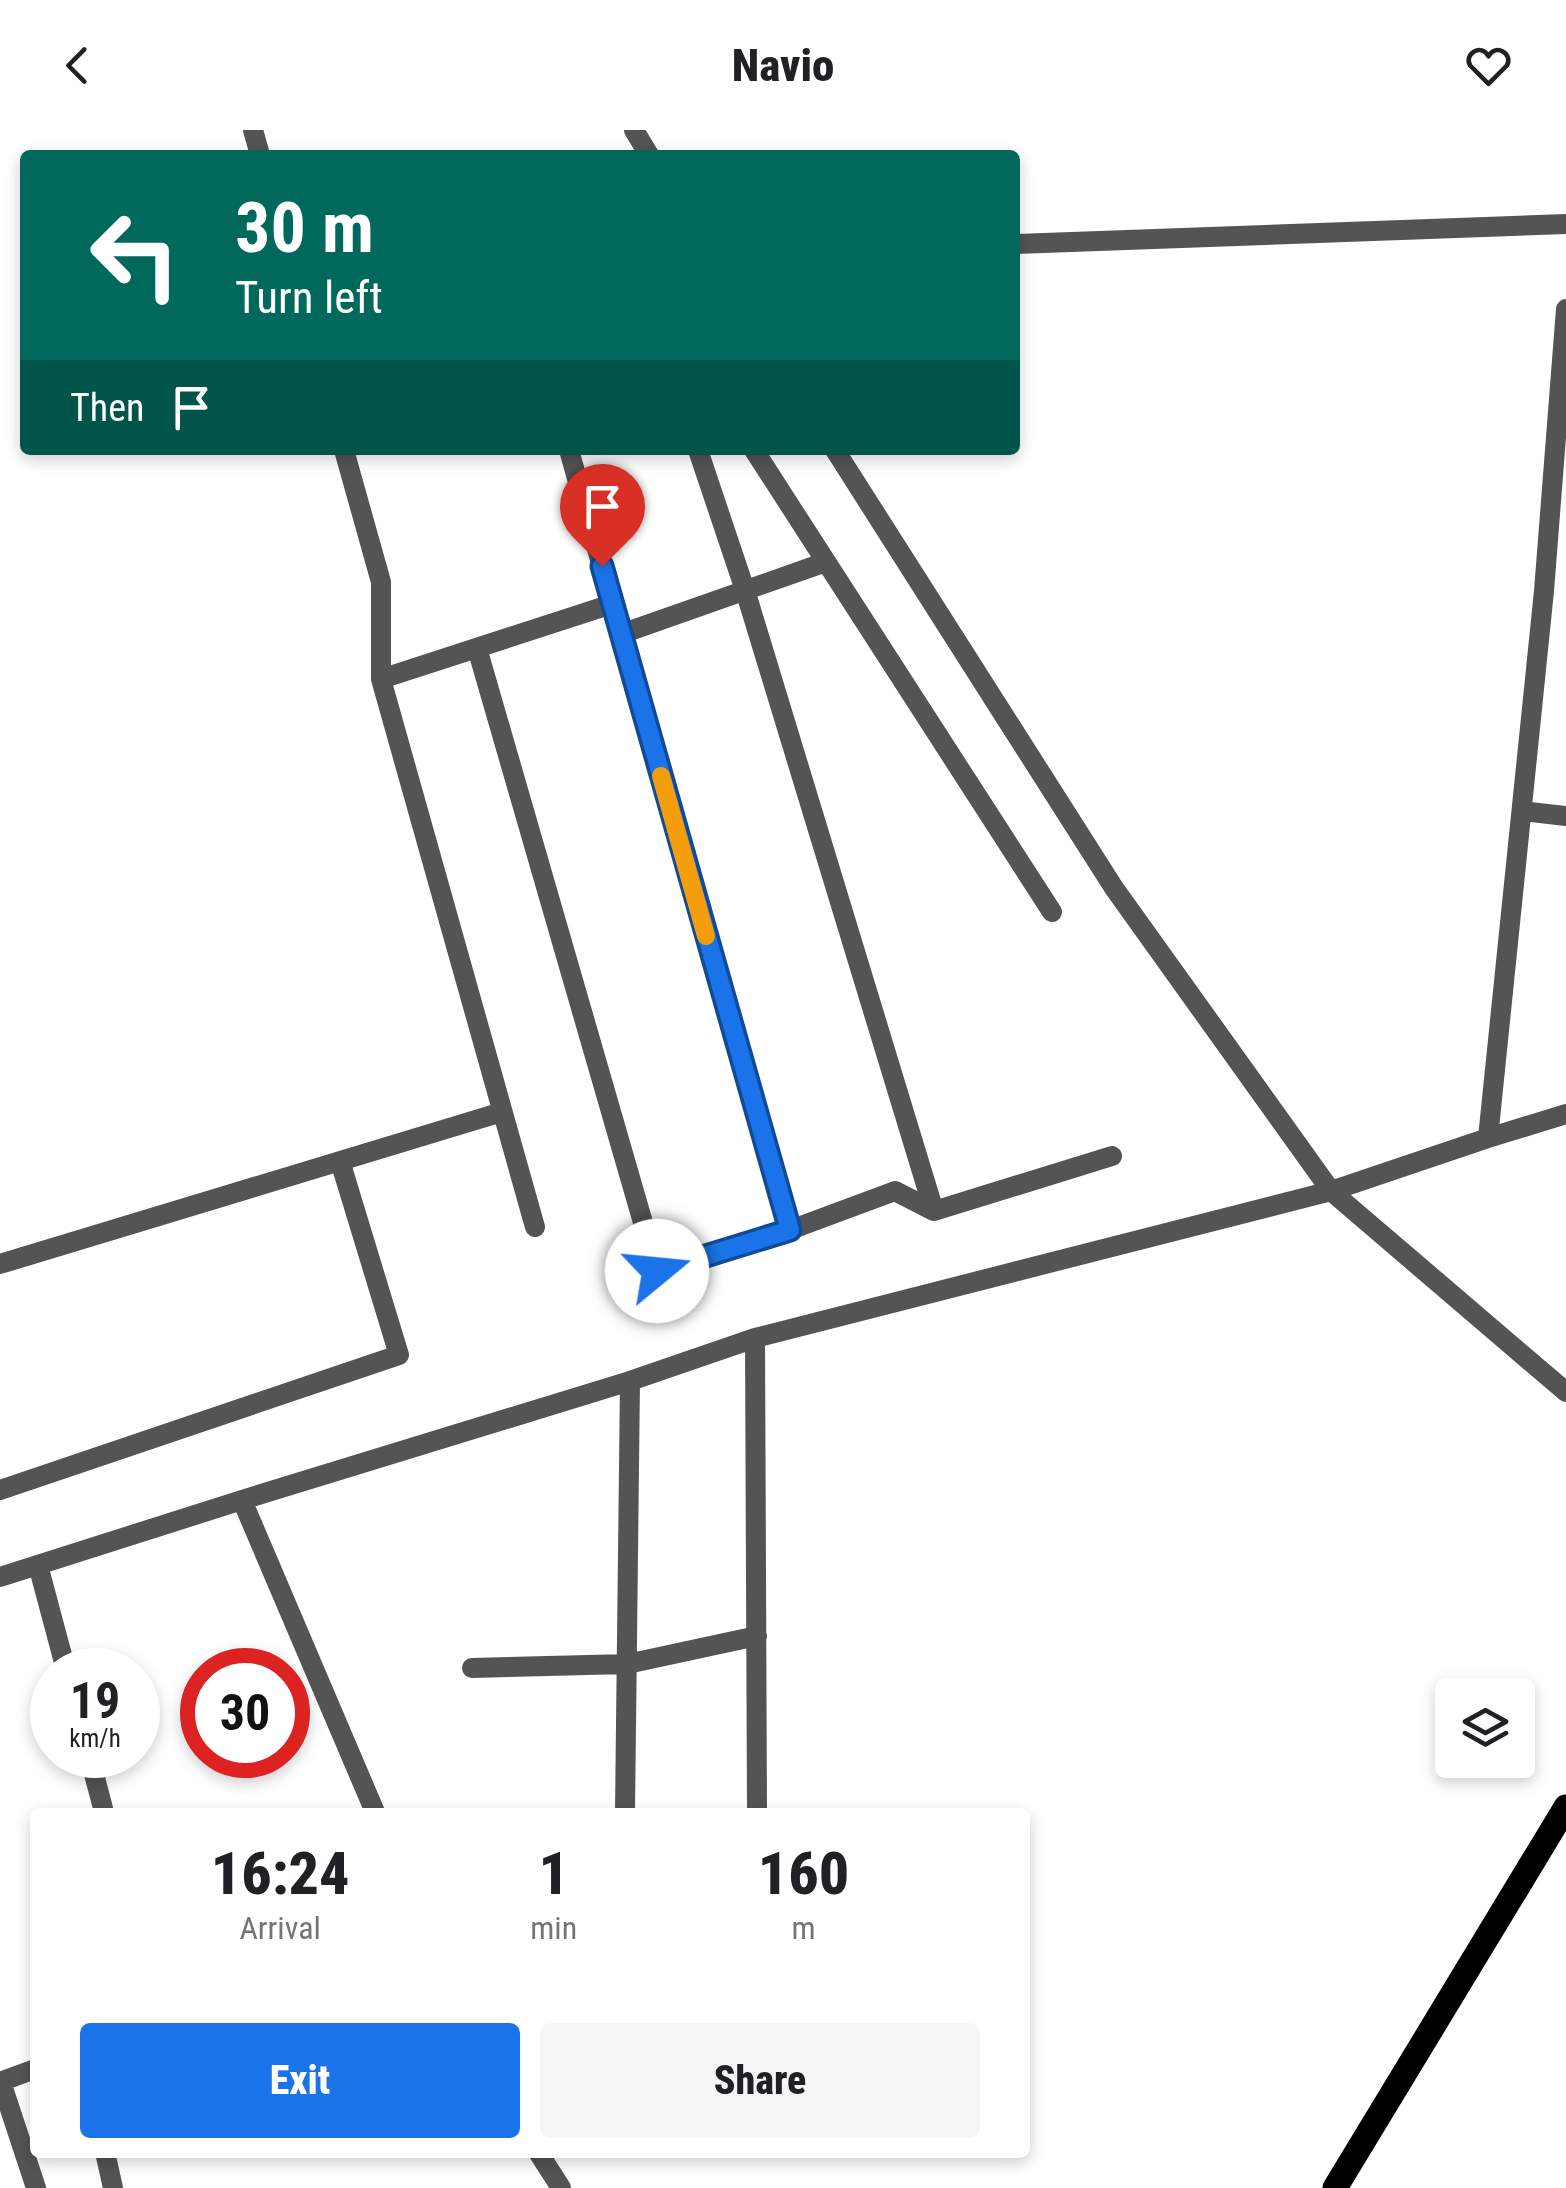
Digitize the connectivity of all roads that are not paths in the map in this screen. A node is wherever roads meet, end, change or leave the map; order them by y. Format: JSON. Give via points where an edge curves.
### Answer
{"nodes":[{"id":1,"x":1566,"y":224,"type":"edge"},
{"id":2,"x":1020,"y":244,"type":"edge"},
{"id":3,"x":1566,"y":308,"type":"edge"},
{"id":4,"x":345,"y":455,"type":"edge"},
{"id":5,"x":570,"y":455,"type":"edge"},
{"id":6,"x":700,"y":455,"type":"edge"},
{"id":7,"x":757,"y":455,"type":"edge"},
{"id":8,"x":838,"y":455,"type":"edge"},
{"id":9,"x":826,"y":562,"type":"junction"},
{"id":10,"x":744,"y":590,"type":"junction"},
{"id":11,"x":612,"y":604,"type":"junction"},
{"id":12,"x":621,"y":634,"type":"junction"},
{"id":13,"x":477,"y":648,"type":"junction"},
{"id":14,"x":381,"y":679,"type":"junction"},
{"id":15,"x":1522,"y":811,"type":"junction"},
{"id":16,"x":1566,"y":816,"type":"edge"},
{"id":17,"x":1052,"y":912,"type":"dead end"},
{"id":18,"x":502,"y":1112,"type":"junction"},
{"id":19,"x":1566,"y":1114,"type":"edge"},
{"id":20,"x":1488,"y":1138,"type":"junction"},
{"id":21,"x":1112,"y":1156,"type":"dead end"},
{"id":22,"x":340,"y":1161,"type":"junction"},
{"id":23,"x":1331,"y":1191,"type":"junction"},
{"id":24,"x":934,"y":1212,"type":"junction"},
{"id":25,"x":535,"y":1227,"type":"dead end"},
{"id":26,"x":790,"y":1230,"type":"junction"},
{"id":27,"x":0,"y":1264,"type":"edge"},
{"id":28,"x":756,"y":1338,"type":"junction"},
{"id":29,"x":630,"y":1381,"type":"junction"},
{"id":30,"x":1566,"y":1392,"type":"edge"},
{"id":31,"x":0,"y":1490,"type":"edge"},
{"id":32,"x":242,"y":1500,"type":"junction"},
{"id":33,"x":38,"y":1565,"type":"junction"},
{"id":34,"x":0,"y":1578,"type":"edge"},
{"id":35,"x":757,"y":1636,"type":"junction"},
{"id":36,"x":60,"y":1648,"type":"edge"},
{"id":37,"x":627,"y":1664,"type":"junction"},
{"id":38,"x":472,"y":1668,"type":"dead end"},
{"id":39,"x":95,"y":1778,"type":"edge"},
{"id":40,"x":1566,"y":1807,"type":"edge"},
{"id":41,"x":103,"y":1808,"type":"edge"},
{"id":42,"x":373,"y":1808,"type":"edge"},
{"id":43,"x":625,"y":1808,"type":"edge"},
{"id":44,"x":757,"y":1808,"type":"edge"},
{"id":45,"x":30,"y":2071,"type":"edge"},
{"id":46,"x":0,"y":2082,"type":"edge"},
{"id":47,"x":106,"y":2158,"type":"edge"},
{"id":48,"x":542,"y":2158,"type":"edge"},
{"id":49,"x":36,"y":2188,"type":"edge"},
{"id":50,"x":113,"y":2188,"type":"edge"},
{"id":51,"x":561,"y":2188,"type":"edge"},
{"id":52,"x":1335,"y":2188,"type":"edge"}],
"edges":[{"from":1,"to":2,"type":"street"},
{"from":3,"to":15,"type":"street"},
{"from":4,"to":14,"type":"street","via":[[381,582]]},
{"from":5,"to":11,"type":"street"},
{"from":6,"to":10,"type":"street"},
{"from":7,"to":9,"type":"street"},
{"from":8,"to":23,"type":"street","via":[[1114,888]]},
{"from":9,"to":10,"type":"street"},
{"from":9,"to":17,"type":"street"},
{"from":10,"to":12,"type":"street"},
{"from":10,"to":24,"type":"street"},
{"from":11,"to":12,"type":"street"},
{"from":11,"to":13,"type":"street"},
{"from":12,"to":26,"type":"street"},
{"from":13,"to":14,"type":"street"},
{"from":13,"to":26,"type":"street","via":[[657,1271]]},
{"from":14,"to":18,"type":"street"},
{"from":15,"to":16,"type":"street"},
{"from":15,"to":20,"type":"street"},
{"from":18,"to":22,"type":"street"},
{"from":18,"to":25,"type":"street"},
{"from":19,"to":20,"type":"street"},
{"from":20,"to":23,"type":"street"},
{"from":21,"to":24,"type":"street"},
{"from":22,"to":27,"type":"street"},
{"from":22,"to":31,"type":"street","via":[[398,1355]]},
{"from":23,"to":28,"type":"street"},
{"from":23,"to":30,"type":"street"},
{"from":24,"to":26,"type":"street","via":[[894,1191]]},
{"from":28,"to":29,"type":"street"},
{"from":28,"to":35,"type":"street"},
{"from":29,"to":32,"type":"street"},
{"from":29,"to":37,"type":"street"},
{"from":32,"to":33,"type":"street"},
{"from":32,"to":42,"type":"street"},
{"from":33,"to":34,"type":"street"},
{"from":33,"to":36,"type":"street"},
{"from":35,"to":37,"type":"street"},
{"from":35,"to":44,"type":"street"},
{"from":37,"to":38,"type":"street"},
{"from":37,"to":43,"type":"street"},
{"from":39,"to":41,"type":"street"},
{"from":40,"to":52,"type":"main road"},
{"from":45,"to":46,"type":"street"},
{"from":46,"to":49,"type":"street"},
{"from":47,"to":50,"type":"street"},
{"from":48,"to":51,"type":"street"}]}
